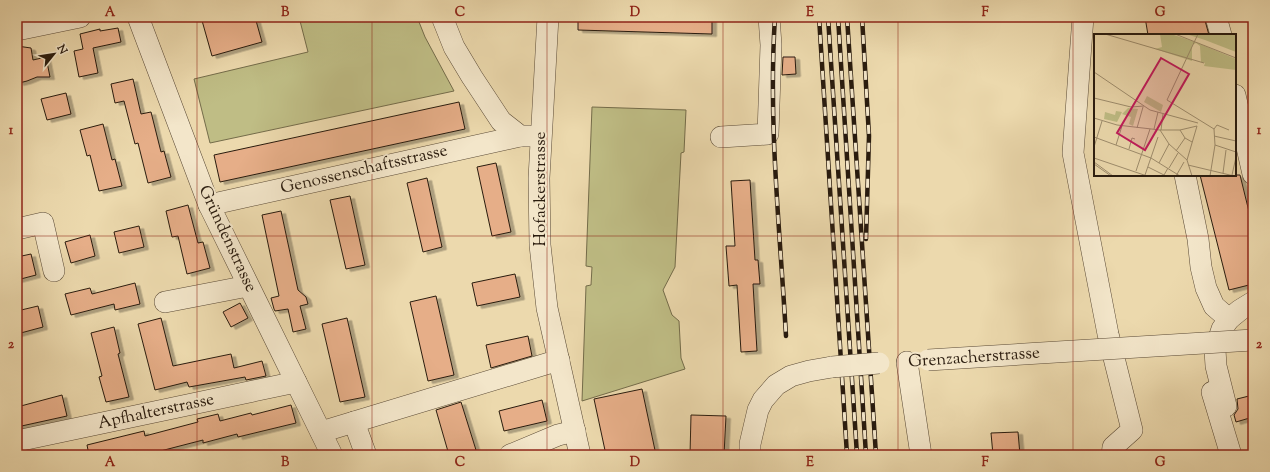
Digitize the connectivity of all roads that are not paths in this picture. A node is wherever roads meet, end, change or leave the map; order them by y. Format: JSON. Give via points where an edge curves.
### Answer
{"nodes":[{"id":1,"x":80,"y":17,"type":"edge"},
{"id":2,"x":138,"y":17,"type":"edge"},
{"id":3,"x":442,"y":17,"type":"edge"},
{"id":4,"x":548,"y":17,"type":"edge"},
{"id":5,"x":769,"y":17,"type":"edge"},
{"id":6,"x":1083,"y":17,"type":"edge"},
{"id":7,"x":1216,"y":17,"type":"edge"},
{"id":8,"x":17,"y":30,"type":"edge"},
{"id":9,"x":1221,"y":34,"type":"edge"},
{"id":10,"x":1236,"y":99,"type":"edge"},
{"id":11,"x":520,"y":136,"type":"junction"},
{"id":12,"x":721,"y":137,"type":"dead end"},
{"id":13,"x":541,"y":138,"type":"junction"},
{"id":14,"x":1253,"y":174,"type":"edge"},
{"id":15,"x":1186,"y":176,"type":"edge"},
{"id":16,"x":209,"y":205,"type":"junction"},
{"id":17,"x":17,"y":229,"type":"edge"},
{"id":18,"x":54,"y":271,"type":"dead end"},
{"id":19,"x":248,"y":286,"type":"junction"},
{"id":20,"x":166,"y":302,"type":"dead end"},
{"id":21,"x":1253,"y":302,"type":"edge"},
{"id":22,"x":1229,"y":319,"type":"junction"},
{"id":23,"x":1253,"y":340,"type":"edge"},
{"id":24,"x":1197,"y":343,"type":"junction"},
{"id":25,"x":559,"y":360,"type":"junction"},
{"id":26,"x":907,"y":362,"type":"junction"},
{"id":27,"x":296,"y":382,"type":"junction"},
{"id":28,"x":1226,"y":406,"type":"dead end"},
{"id":29,"x":354,"y":422,"type":"junction"},
{"id":30,"x":575,"y":431,"type":"junction"},
{"id":31,"x":321,"y":432,"type":"junction"},
{"id":32,"x":17,"y":441,"type":"edge"},
{"id":33,"x":332,"y":455,"type":"edge"},
{"id":34,"x":366,"y":455,"type":"edge"},
{"id":35,"x":510,"y":455,"type":"edge"},
{"id":36,"x":580,"y":455,"type":"edge"},
{"id":37,"x":750,"y":455,"type":"edge"},
{"id":38,"x":922,"y":455,"type":"edge"},
{"id":39,"x":1112,"y":455,"type":"edge"},
{"id":40,"x":1232,"y":455,"type":"edge"}],
"edges":[{"from":1,"to":8,"type":"street"},
{"from":2,"to":16,"type":"street","name":"Gründenstrasse"},
{"from":3,"to":11,"type":"street","via":[[454,47],[472,77],[502,121]]},
{"from":4,"to":13,"type":"street","name":"Hofackerstrasse"},
{"from":5,"to":12,"type":"street","via":[[771,45],[768,134]]},
{"from":6,"to":39,"type":"street","via":[[1073,153],[1108,334],[1132,430],[1113,447]]},
{"from":7,"to":9,"type":"street"},
{"from":10,"to":14,"type":"street"},
{"from":11,"to":13,"type":"street","name":"Genossenschaftsstrasse"},
{"from":11,"to":16,"type":"street","name":"Genossenschaftsstrasse"},
{"from":13,"to":25,"type":"street","name":"Hofackerstrasse","via":[[540,245],[547,308]]},
{"from":15,"to":22,"type":"street","via":[[1206,288],[1214,306]]},
{"from":16,"to":19,"type":"street","name":"Gründenstrasse"},
{"from":17,"to":18,"type":"street","via":[[42,223]]},
{"from":19,"to":20,"type":"street"},
{"from":19,"to":27,"type":"street","name":"Gründenstrasse"},
{"from":21,"to":22,"type":"street"},
{"from":22,"to":28,"type":"street","via":[[1222,329],[1215,350],[1216,366]]},
{"from":23,"to":24,"type":"street","name":"Grenzacherstrasse","bridge":true},
{"from":24,"to":26,"type":"street","name":"Grenzacherstrasse","bridge":true},
{"from":24,"to":40,"type":"street"},
{"from":25,"to":29,"type":"street"},
{"from":25,"to":30,"type":"street","name":"Hofackerstrasse"},
{"from":26,"to":37,"type":"street","name":"Grenzacherstrasse","bridge":true,"via":[[832,367],[809,370],[791,376],[776,385],[763,400],[758,410]]},
{"from":26,"to":38,"type":"street"},
{"from":27,"to":31,"type":"street","name":"Gründenstrasse"},
{"from":27,"to":32,"type":"street","name":"Apfhalterstrasse"},
{"from":29,"to":31,"type":"street"},
{"from":29,"to":34,"type":"street"},
{"from":30,"to":35,"type":"street","via":[[558,435]]},
{"from":30,"to":36,"type":"street","name":"Hofackerstrasse"},
{"from":31,"to":33,"type":"street","name":"Gründenstrasse"}]}
